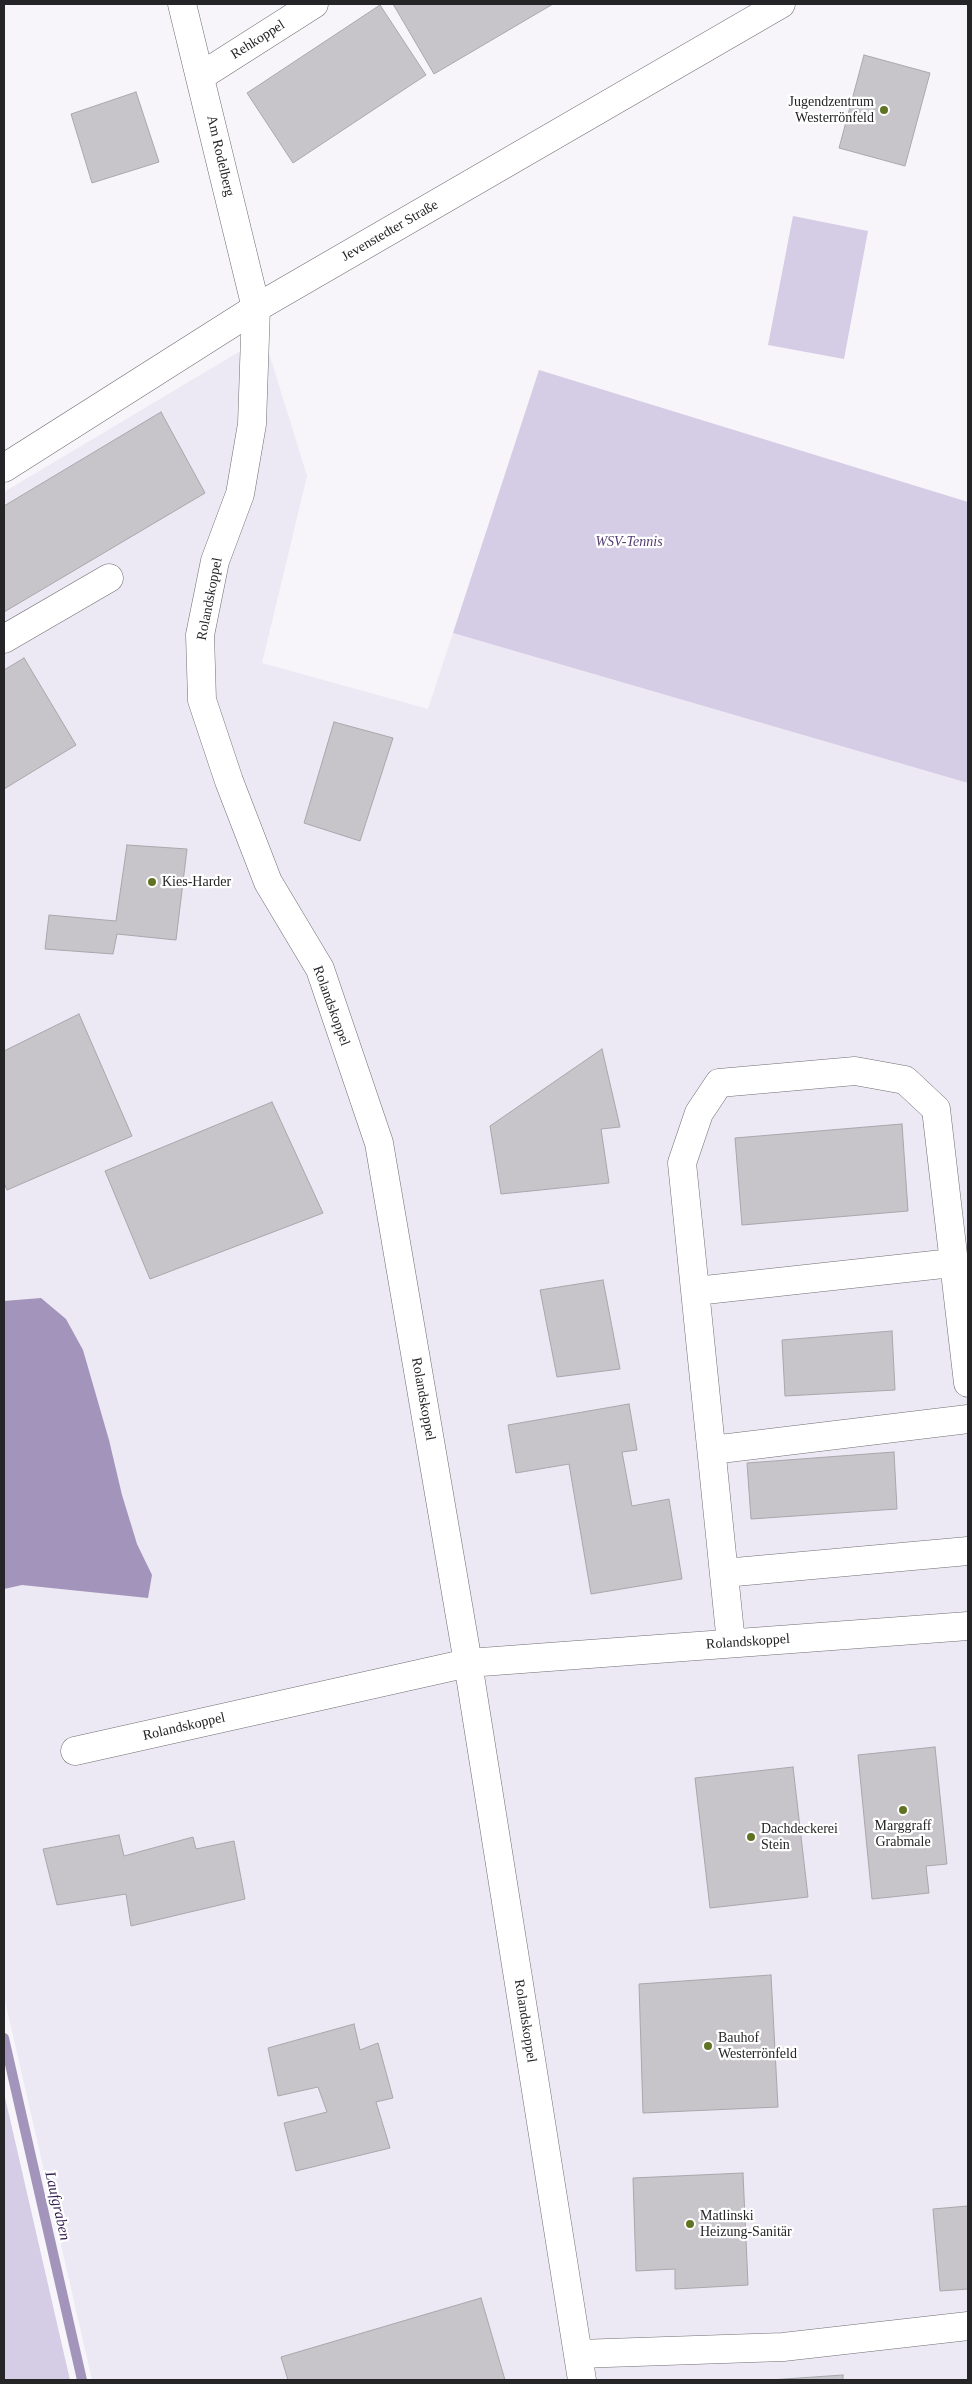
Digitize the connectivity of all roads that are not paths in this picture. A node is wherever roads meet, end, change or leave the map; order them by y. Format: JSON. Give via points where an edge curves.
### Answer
{"nodes":[{"id":1,"x":182,"y":4,"type":"edge"},
{"id":2,"x":314,"y":4,"type":"edge"},
{"id":3,"x":781,"y":4,"type":"edge"},
{"id":4,"x":201,"y":76,"type":"junction"},
{"id":5,"x":256,"y":308,"type":"junction"},
{"id":6,"x":4,"y":468,"type":"edge"},
{"id":7,"x":110,"y":578,"type":"dead end"},
{"id":8,"x":4,"y":639,"type":"edge"},
{"id":9,"x":952,"y":1263,"type":"junction"},
{"id":10,"x":696,"y":1291,"type":"junction"},
{"id":11,"x":968,"y":1383,"type":"edge"},
{"id":12,"x":968,"y":1419,"type":"edge"},
{"id":13,"x":712,"y":1450,"type":"junction"},
{"id":14,"x":968,"y":1551,"type":"edge"},
{"id":15,"x":724,"y":1573,"type":"junction"},
{"id":16,"x":968,"y":1626,"type":"edge"},
{"id":17,"x":731,"y":1643,"type":"junction"},
{"id":18,"x":468,"y":1663,"type":"junction"},
{"id":19,"x":75,"y":1751,"type":"dead end"},
{"id":20,"x":968,"y":2326,"type":"edge"},
{"id":21,"x":580,"y":2367,"type":"edge"}],
"edges":[{"from":1,"to":4,"type":"street","name":"Am Rodelberg"},
{"from":2,"to":4,"type":"street","name":"Rehkoppel"},
{"from":3,"to":5,"type":"street","name":"Jevenstedter Straße"},
{"from":4,"to":5,"type":"street","name":"Am Rodelberg"},
{"from":5,"to":6,"type":"street","name":"Jevenstedter Straße"},
{"from":5,"to":18,"type":"street","name":"Rolandskoppel","via":[[252,424],[240,494],[215,561],[200,635],[202,700],[228,781],[268,882],[320,969],[378,1143]]},
{"from":7,"to":8,"type":"street"},
{"from":9,"to":10,"type":"street"},
{"from":9,"to":10,"type":"street","via":[[936,1109],[905,1080],[855,1070],[719,1083],[699,1113],[682,1163]]},
{"from":9,"to":11,"type":"street"},
{"from":10,"to":13,"type":"street"},
{"from":12,"to":13,"type":"street"},
{"from":13,"to":15,"type":"street"},
{"from":14,"to":15,"type":"street"},
{"from":15,"to":17,"type":"street"},
{"from":16,"to":17,"type":"street","name":"Rolandskoppel"},
{"from":17,"to":18,"type":"street","name":"Rolandskoppel"},
{"from":18,"to":19,"type":"street","name":"Rolandskoppel"},
{"from":18,"to":21,"type":"street","name":"Rolandskoppel"},
{"from":20,"to":21,"type":"street"}]}
